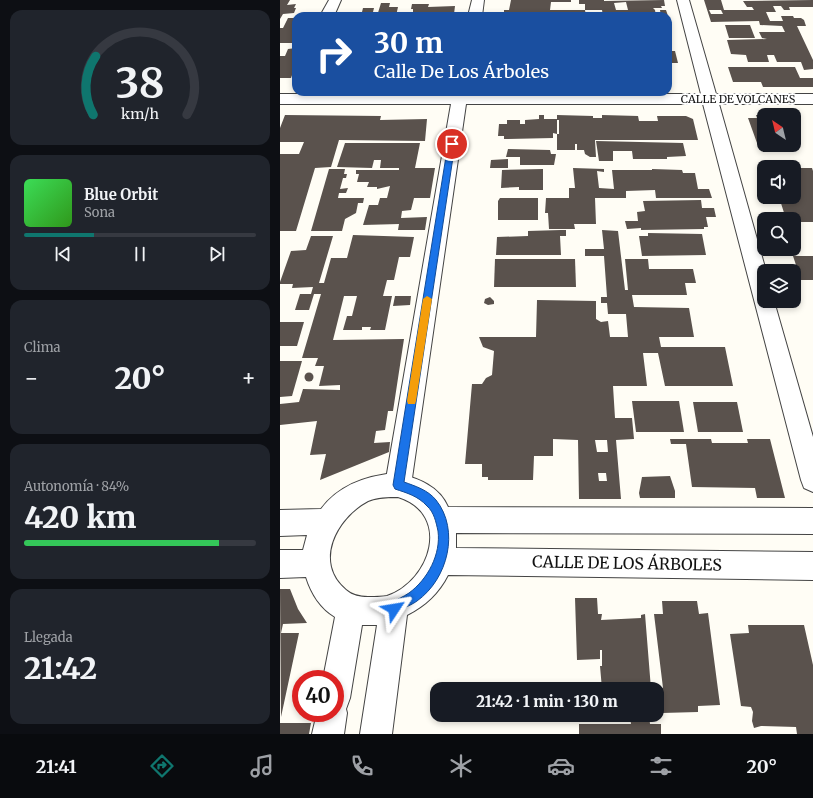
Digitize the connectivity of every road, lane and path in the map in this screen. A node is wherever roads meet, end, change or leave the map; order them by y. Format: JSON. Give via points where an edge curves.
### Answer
{"nodes":[{"id":1,"x":335,"y":0,"type":"edge"},
{"id":2,"x":478,"y":0,"type":"edge"},
{"id":3,"x":682,"y":0,"type":"edge"},
{"id":4,"x":329,"y":12,"type":"edge"},
{"id":5,"x":476,"y":12,"type":"edge"},
{"id":6,"x":314,"y":96,"type":"edge"},
{"id":7,"x":459,"y":96,"type":"edge"},
{"id":8,"x":522,"y":96,"type":"edge"},
{"id":9,"x":280,"y":99,"type":"edge"},
{"id":10,"x":709,"y":99,"type":"junction"},
{"id":11,"x":813,"y":99,"type":"edge"},
{"id":12,"x":757,"y":275,"type":"edge"},
{"id":13,"x":766,"y":308,"type":"edge"},
{"id":14,"x":813,"y":480,"type":"edge"},
{"id":15,"x":398,"y":485,"type":"junction"},
{"id":16,"x":442,"y":520,"type":"junction"},
{"id":17,"x":813,"y":521,"type":"edge"},
{"id":18,"x":326,"y":522,"type":"junction"},
{"id":19,"x":280,"y":523,"type":"edge"},
{"id":20,"x":440,"y":561,"type":"junction"},
{"id":21,"x":280,"y":564,"type":"edge"},
{"id":22,"x":316,"y":564,"type":"junction"},
{"id":23,"x":813,"y":566,"type":"edge"},
{"id":24,"x":351,"y":609,"type":"junction"},
{"id":25,"x":394,"y":609,"type":"junction"},
{"id":26,"x":340,"y":670,"type":"edge"},
{"id":27,"x":330,"y":722,"type":"edge"},
{"id":28,"x":328,"y":734,"type":"edge"},
{"id":29,"x":376,"y":734,"type":"edge"}],
"edges":[{"from":1,"to":4,"type":"street"},
{"from":2,"to":5,"type":"street"},
{"from":3,"to":10,"type":"street"},
{"from":6,"to":9,"type":"street","name":"CALLE DE VOLCANES"},
{"from":7,"to":15,"type":"street"},
{"from":8,"to":10,"type":"street","name":"CALLE DE VOLCANES"},
{"from":10,"to":11,"type":"street","name":"CALLE DE VOLCANES"},
{"from":10,"to":12,"type":"street"},
{"from":13,"to":14,"type":"street"},
{"from":15,"to":16,"type":"street","via":[[416,491],[432,503]]},
{"from":15,"to":18,"type":"street","via":[[378,486],[358,493],[340,505]]},
{"from":16,"to":17,"type":"street"},
{"from":16,"to":20,"type":"street","via":[[444,540]]},
{"from":18,"to":19,"type":"street"},
{"from":18,"to":22,"type":"street","via":[[318,543]]},
{"from":20,"to":23,"type":"street","name":"CALLE DE LOS ÁRBOLES"},
{"from":20,"to":25,"type":"street","via":[[430,580],[414,596]]},
{"from":21,"to":22,"type":"street"},
{"from":22,"to":24,"type":"street","via":[[321,583],[333,599]]},
{"from":24,"to":25,"type":"street","via":[[373,612]]},
{"from":24,"to":26,"type":"street"},
{"from":25,"to":29,"type":"street"},
{"from":27,"to":28,"type":"street"}]}
